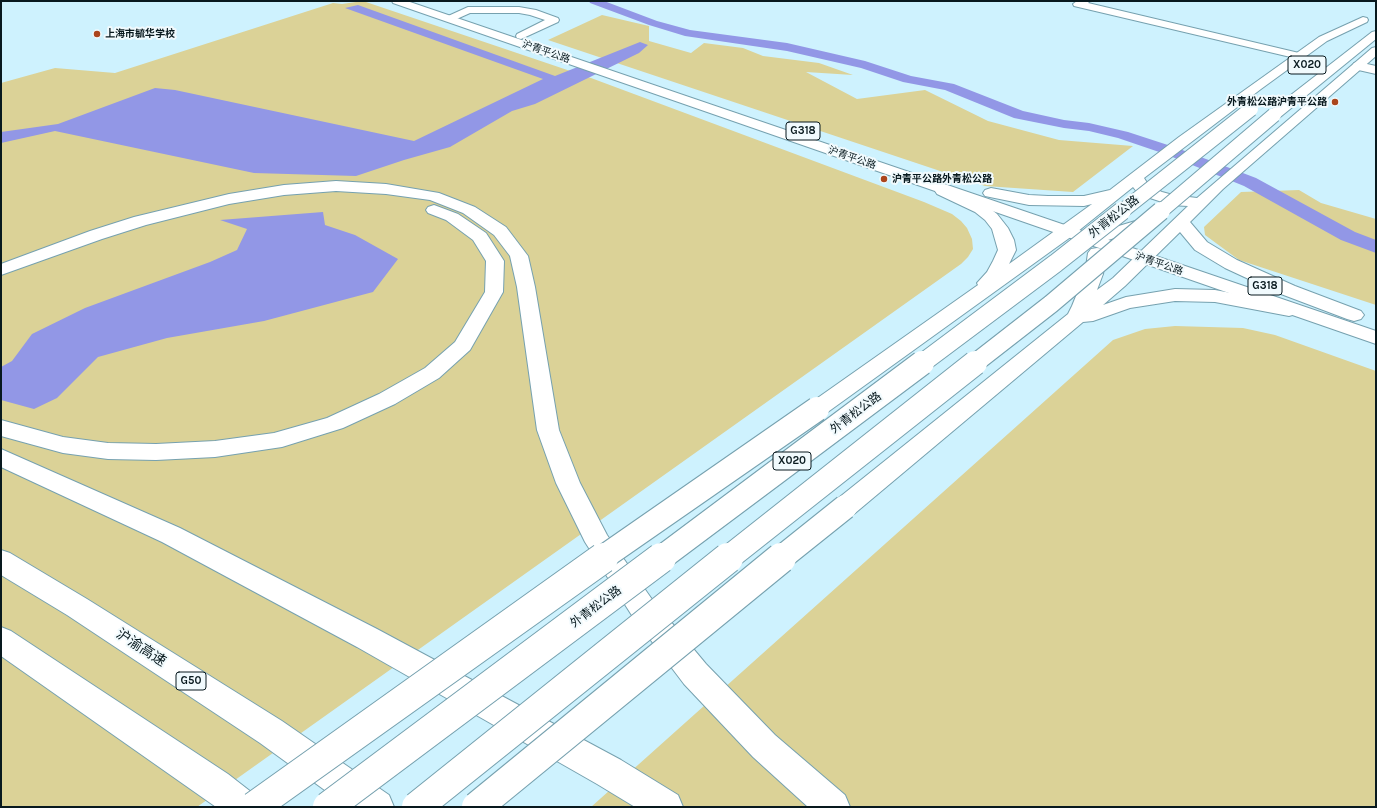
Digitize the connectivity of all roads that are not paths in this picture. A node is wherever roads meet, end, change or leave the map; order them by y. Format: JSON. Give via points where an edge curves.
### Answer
{"nodes":[{"id":1,"x":397,"y":1,"type":"edge"},
{"id":2,"x":417,"y":1,"type":"edge"},
{"id":3,"x":1085,"y":1,"type":"edge"},
{"id":4,"x":454,"y":17,"type":"junction"},
{"id":5,"x":1376,"y":34,"type":"edge"},
{"id":6,"x":520,"y":36,"type":"junction"},
{"id":7,"x":1376,"y":50,"type":"edge"},
{"id":8,"x":1322,"y":54,"type":"dead end"},
{"id":9,"x":1299,"y":56,"type":"junction"},
{"id":10,"x":581,"y":60,"type":"junction"},
{"id":11,"x":1366,"y":63,"type":"edge"},
{"id":12,"x":610,"y":70,"type":"junction"},
{"id":13,"x":1376,"y":70,"type":"edge"},
{"id":14,"x":1262,"y":108,"type":"junction"},
{"id":15,"x":1141,"y":173,"type":"junction"},
{"id":16,"x":934,"y":187,"type":"junction"},
{"id":17,"x":1123,"y":188,"type":"junction"},
{"id":18,"x":990,"y":193,"type":"junction"},
{"id":19,"x":1203,"y":200,"type":"junction"},
{"id":20,"x":230,"y":203,"type":"junction"},
{"id":21,"x":1182,"y":222,"type":"junction"},
{"id":22,"x":1072,"y":227,"type":"junction"},
{"id":23,"x":1100,"y":237,"type":"junction"},
{"id":24,"x":1149,"y":254,"type":"junction"},
{"id":25,"x":1,"y":270,"type":"edge"},
{"id":26,"x":1,"y":281,"type":"edge"},
{"id":27,"x":997,"y":282,"type":"junction"},
{"id":28,"x":963,"y":306,"type":"junction"},
{"id":29,"x":1308,"y":315,"type":"junction"},
{"id":30,"x":1354,"y":315,"type":"junction"},
{"id":31,"x":1376,"y":322,"type":"edge"},
{"id":32,"x":1068,"y":325,"type":"junction"},
{"id":33,"x":1376,"y":338,"type":"edge"},
{"id":34,"x":1,"y":428,"type":"edge"},
{"id":35,"x":1,"y":457,"type":"edge"},
{"id":36,"x":1,"y":560,"type":"edge"},
{"id":37,"x":1,"y":640,"type":"edge"},
{"id":38,"x":244,"y":807,"type":"edge"},
{"id":39,"x":254,"y":807,"type":"edge"},
{"id":40,"x":328,"y":807,"type":"edge"},
{"id":41,"x":377,"y":807,"type":"edge"},
{"id":42,"x":417,"y":807,"type":"edge"},
{"id":43,"x":477,"y":807,"type":"edge"},
{"id":44,"x":666,"y":807,"type":"edge"},
{"id":45,"x":832,"y":807,"type":"edge"}],
"edges":[{"from":1,"to":4,"type":"main road","name":"沪青平公路","number":"G318"},
{"from":2,"to":4,"type":"main road","name":"沪青平公路","number":"G318"},
{"from":3,"to":9,"type":"main road","via":[[1078,4]]},
{"from":4,"to":6,"type":"main road","name":"沪青平公路","number":"G318"},
{"from":4,"to":6,"type":"main road","via":[[476,9],[526,10],[554,20]]},
{"from":4,"to":10,"type":"main road","name":"沪青平公路","number":"G318"},
{"from":5,"to":14,"type":"main road","name":"外青松公路","number":"X020"},
{"from":6,"to":10,"type":"main road","name":"沪青平公路","number":"G318"},
{"from":7,"to":11,"type":"main road"},
{"from":8,"to":9,"type":"main road","number":"X020","via":[[1367,16],[1331,34]]},
{"from":9,"to":15,"type":"main road"},
{"from":10,"to":12,"type":"main road","name":"沪青平公路","number":"G318"},
{"from":11,"to":13,"type":"main road"},
{"from":11,"to":19,"type":"main road","via":[[1247,160]]},
{"from":12,"to":16,"type":"main road","name":"沪青平公路","number":"G318"},
{"from":12,"to":18,"type":"main road","name":"沪青平公路","number":"G318"},
{"from":14,"to":40,"type":"main road","name":"外青松公路","number":"X020","bridge":true},
{"from":14,"to":42,"type":"main road","name":"外青松公路","number":"X020","bridge":true,"via":[[1050,304]]},
{"from":15,"to":17,"type":"main road"},
{"from":15,"to":19,"type":"main road","via":[[1138,184],[1156,195],[1184,202]]},
{"from":16,"to":22,"type":"main road","name":"沪青平公路","number":"G318"},
{"from":16,"to":28,"type":"main road","via":[[981,209],[1000,228],[1005,240],[1007,250],[994,275]]},
{"from":17,"to":18,"type":"main road","via":[[1104,198],[1084,201],[1029,200]]},
{"from":17,"to":22,"type":"main road"},
{"from":17,"to":23,"type":"main road","via":[[1104,218]]},
{"from":18,"to":22,"type":"main road","name":"沪青平公路","number":"G318"},
{"from":19,"to":21,"type":"main road"},
{"from":19,"to":23,"type":"main road","via":[[1173,214]]},
{"from":20,"to":25,"type":"main road","via":[[140,221]]},
{"from":20,"to":26,"type":"main road","via":[[102,243]]},
{"from":20,"to":34,"type":"main road","via":[[329,196],[376,197],[421,204],[452,217],[480,237],[495,261],[494,292],[463,346],[432,373],[387,399],[336,423],[274,441],[215,449],[108,451],[63,445]]},
{"from":20,"to":45,"type":"main road","via":[[284,190],[336,186],[386,189],[433,196],[469,210],[500,231],[519,256],[548,430],[568,483],[598,542],[641,606],[695,674],[764,746]]},
{"from":21,"to":24,"type":"main road"},
{"from":21,"to":30,"type":"main road","via":[[1201,246],[1231,264],[1288,290]]},
{"from":22,"to":23,"type":"main road","name":"沪青平公路","number":"G318"},
{"from":22,"to":27,"type":"main road"},
{"from":23,"to":24,"type":"main road","name":"沪青平公路","number":"G318"},
{"from":23,"to":27,"type":"main road","via":[[1031,264]]},
{"from":23,"to":32,"type":"main road","via":[[1094,274],[1082,306]]},
{"from":24,"to":29,"type":"main road","name":"沪青平公路","number":"G318"},
{"from":24,"to":30,"type":"main road","name":"沪青平公路","number":"G318"},
{"from":24,"to":32,"type":"main road"},
{"from":27,"to":28,"type":"main road"},
{"from":28,"to":39,"type":"main road","bridge":true,"via":[[591,566]]},
{"from":29,"to":32,"type":"main road","via":[[1215,296],[1175,295],[1126,303]]},
{"from":29,"to":33,"type":"main road","name":"沪青平公路","number":"G318"},
{"from":30,"to":31,"type":"main road","name":"沪青平公路","number":"G318"},
{"from":32,"to":43,"type":"main road","bridge":true},
{"from":35,"to":44,"type":"main road","via":[[171,536],[353,631],[602,768]]},
{"from":36,"to":41,"type":"main road","name":"沪渝高速","number":"G50","via":[[264,728]]},
{"from":37,"to":38,"type":"main road"}]}
